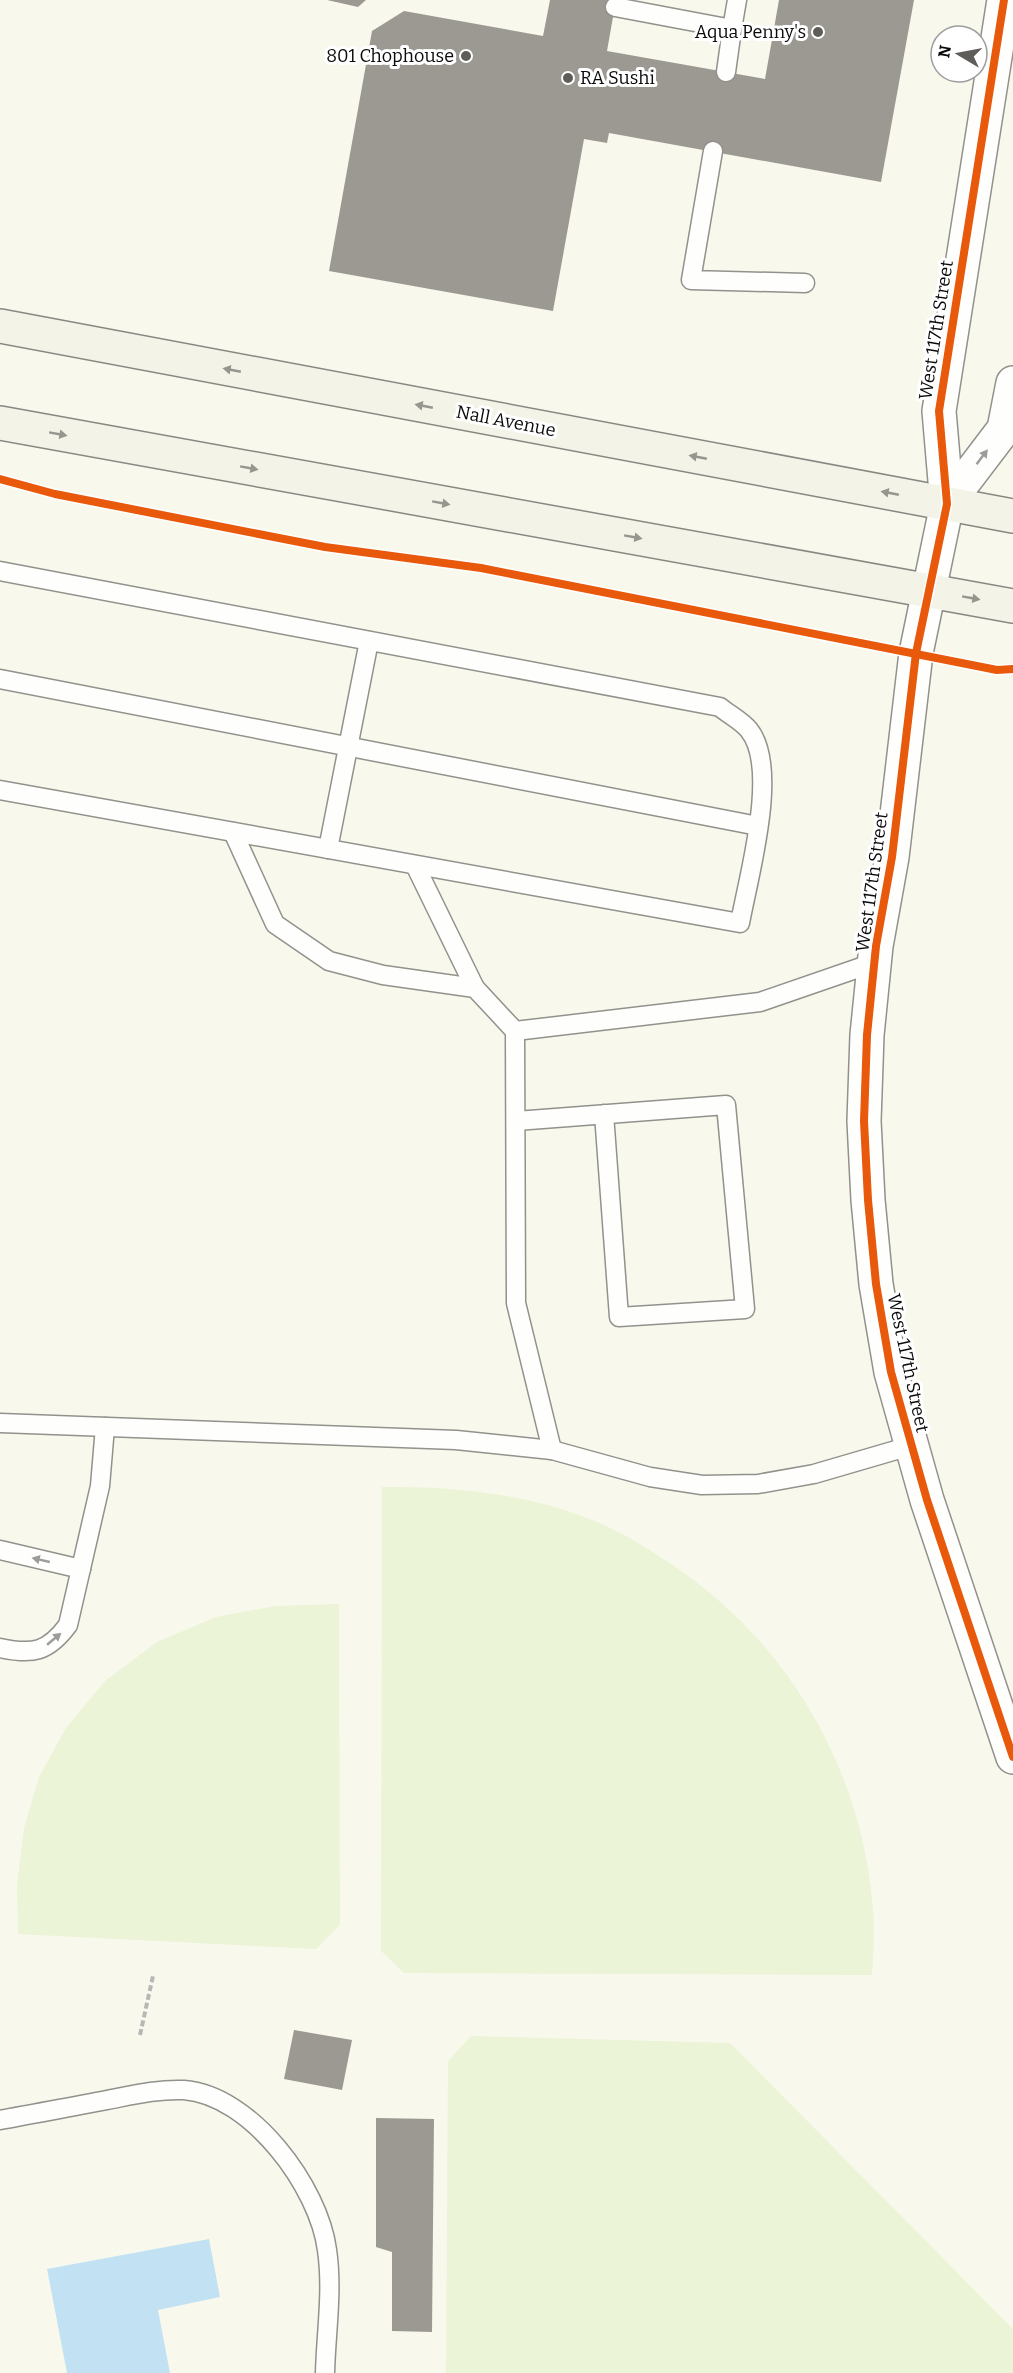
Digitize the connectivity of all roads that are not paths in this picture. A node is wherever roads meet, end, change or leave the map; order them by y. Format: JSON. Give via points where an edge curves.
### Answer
{"nodes":[{"id":1,"x":737,"y":0,"type":"edge"},
{"id":2,"x":1004,"y":0,"type":"edge"},
{"id":3,"x":615,"y":7,"type":"dead end"},
{"id":4,"x":732,"y":29,"type":"junction"},
{"id":5,"x":726,"y":72,"type":"dead end"},
{"id":6,"x":714,"y":151,"type":"dead end"},
{"id":7,"x":805,"y":283,"type":"dead end"},
{"id":8,"x":0,"y":326,"type":"edge"},
{"id":9,"x":1013,"y":383,"type":"edge"},
{"id":10,"x":0,"y":423,"type":"edge"},
{"id":11,"x":947,"y":504,"type":"junction"},
{"id":12,"x":1013,"y":516,"type":"edge"},
{"id":13,"x":0,"y":571,"type":"edge"},
{"id":14,"x":928,"y":591,"type":"junction"},
{"id":15,"x":1013,"y":606,"type":"edge"},
{"id":16,"x":369,"y":641,"type":"junction"},
{"id":17,"x":0,"y":679,"type":"edge"},
{"id":18,"x":348,"y":747,"type":"junction"},
{"id":19,"x":0,"y":790,"type":"edge"},
{"id":20,"x":758,"y":826,"type":"junction"},
{"id":21,"x":233,"y":832,"type":"junction"},
{"id":22,"x":328,"y":849,"type":"junction"},
{"id":23,"x":415,"y":865,"type":"junction"},
{"id":24,"x":876,"y":962,"type":"junction"},
{"id":25,"x":475,"y":988,"type":"junction"},
{"id":26,"x":515,"y":1031,"type":"junction"},
{"id":27,"x":604,"y":1114,"type":"junction"},
{"id":28,"x":516,"y":1121,"type":"junction"},
{"id":29,"x":0,"y":1423,"type":"edge"},
{"id":30,"x":105,"y":1427,"type":"junction"},
{"id":31,"x":910,"y":1446,"type":"junction"},
{"id":32,"x":552,"y":1450,"type":"junction"},
{"id":33,"x":0,"y":1550,"type":"edge"},
{"id":34,"x":81,"y":1569,"type":"junction"},
{"id":35,"x":0,"y":1648,"type":"edge"},
{"id":36,"x":1013,"y":1757,"type":"edge"},
{"id":37,"x":0,"y":2120,"type":"edge"},
{"id":38,"x":325,"y":2373,"type":"edge"}],
"edges":[{"from":1,"to":4,"type":"lane"},
{"from":2,"to":11,"type":"street","name":"West 117th Street","via":[[939,411]]},
{"from":3,"to":4,"type":"lane"},
{"from":4,"to":5,"type":"lane"},
{"from":6,"to":7,"type":"lane","via":[[691,280]]},
{"from":11,"to":8,"type":"main road","name":"Nall Avenue","one_way":true},
{"from":11,"to":9,"type":"street","name":"West 117th Street","one_way":true,"via":[[1004,429]]},
{"from":10,"to":14,"type":"main road","one_way":true},
{"from":11,"to":12,"type":"main road","name":"Nall Avenue"},
{"from":11,"to":14,"type":"street","name":"West 117th Street"},
{"from":13,"to":16,"type":"lane"},
{"from":14,"to":15,"type":"main road","one_way":true},
{"from":14,"to":24,"type":"street","name":"West 117th Street","via":[[916,652]]},
{"from":16,"to":18,"type":"lane"},
{"from":16,"to":20,"type":"lane","via":[[720,707],[749,730],[761,757],[763,803]]},
{"from":17,"to":18,"type":"lane"},
{"from":18,"to":20,"type":"lane"},
{"from":18,"to":22,"type":"lane"},
{"from":19,"to":21,"type":"lane"},
{"from":20,"to":23,"type":"lane","via":[[740,923]]},
{"from":21,"to":22,"type":"lane"},
{"from":21,"to":25,"type":"lane","via":[[275,924],[329,961],[383,975]]},
{"from":22,"to":23,"type":"lane"},
{"from":23,"to":25,"type":"lane"},
{"from":24,"to":26,"type":"lane","via":[[760,1002]]},
{"from":24,"to":31,"type":"street","name":"West 117th Street","via":[[867,1035],[864,1121],[868,1200],[876,1284],[891,1372]]},
{"from":25,"to":26,"type":"lane"},
{"from":26,"to":28,"type":"lane"},
{"from":27,"to":27,"type":"lane","via":[[726,1105],[745,1309],[619,1317]]},
{"from":27,"to":28,"type":"lane"},
{"from":28,"to":32,"type":"lane","via":[[516,1304]]},
{"from":29,"to":30,"type":"lane"},
{"from":30,"to":32,"type":"lane","via":[[456,1440]]},
{"from":30,"to":34,"type":"lane","via":[[100,1486]]},
{"from":31,"to":32,"type":"lane","via":[[814,1474],[758,1484],[714,1485],[650,1477]]},
{"from":31,"to":36,"type":"street","name":"West 117th Street"},
{"from":34,"to":33,"type":"lane","one_way":true},
{"from":35,"to":34,"type":"lane","one_way":true,"via":[[36,1651],[57,1640],[68,1625]]},
{"from":37,"to":38,"type":"lane","via":[[155,2091],[185,2090],[217,2098],[244,2115],[289,2163],[319,2218],[330,2276]]}]}
